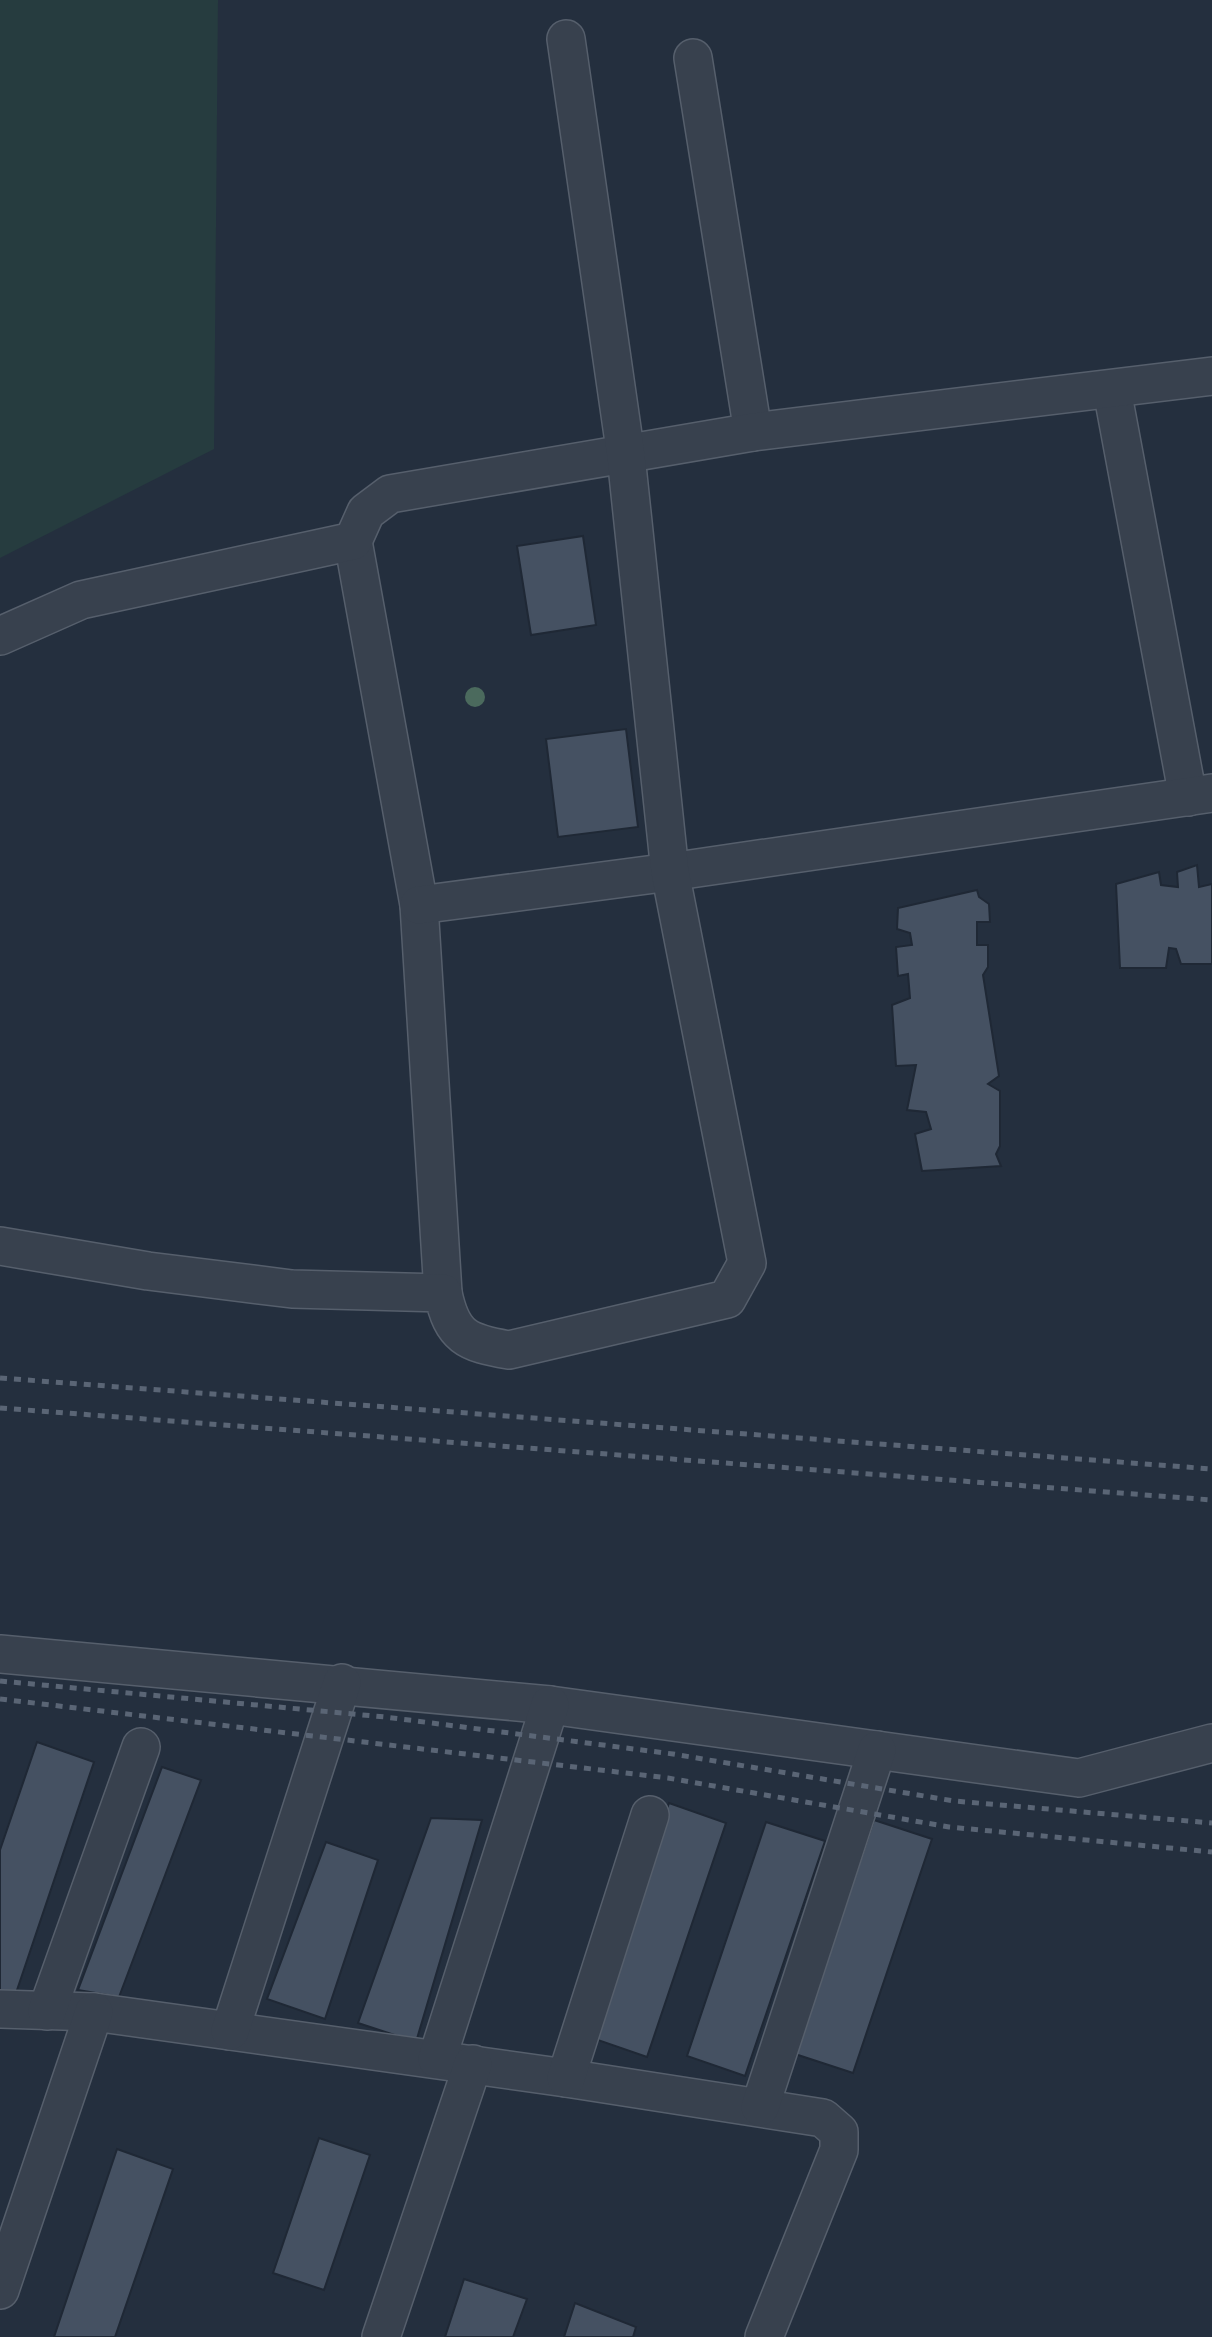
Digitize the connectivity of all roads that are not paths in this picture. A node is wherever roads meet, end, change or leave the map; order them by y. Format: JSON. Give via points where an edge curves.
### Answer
{"nodes":[{"id":1,"x":566,"y":39,"type":"dead end"},
{"id":2,"x":693,"y":58,"type":"dead end"},
{"id":3,"x":1212,"y":376,"type":"edge"},
{"id":4,"x":1112,"y":390,"type":"junction"},
{"id":5,"x":752,"y":432,"type":"junction"},
{"id":6,"x":626,"y":456,"type":"junction"},
{"id":7,"x":353,"y":541,"type":"junction"},
{"id":8,"x":0,"y":636,"type":"edge"},
{"id":9,"x":1200,"y":795,"type":"edge"},
{"id":10,"x":670,"y":872,"type":"junction"},
{"id":11,"x":419,"y":905,"type":"junction"},
{"id":12,"x":0,"y":1246,"type":"edge"},
{"id":13,"x":443,"y":1293,"type":"junction"},
{"id":14,"x":0,"y":1654,"type":"edge"},
{"id":15,"x":342,"y":1684,"type":"junction"},
{"id":16,"x":550,"y":1705,"type":"junction"},
{"id":17,"x":1212,"y":1743,"type":"edge"},
{"id":18,"x":141,"y":1747,"type":"dead end"},
{"id":19,"x":877,"y":1750,"type":"junction"},
{"id":20,"x":650,"y":1815,"type":"dead end"},
{"id":21,"x":0,"y":2009,"type":"edge"},
{"id":22,"x":47,"y":2011,"type":"junction"},
{"id":23,"x":94,"y":2012,"type":"junction"},
{"id":24,"x":230,"y":2031,"type":"junction"},
{"id":25,"x":437,"y":2059,"type":"junction"},
{"id":26,"x":473,"y":2064,"type":"junction"},
{"id":27,"x":566,"y":2078,"type":"junction"},
{"id":28,"x":760,"y":2107,"type":"junction"},
{"id":29,"x":0,"y":2290,"type":"edge"},
{"id":30,"x":381,"y":2337,"type":"edge"},
{"id":31,"x":764,"y":2337,"type":"edge"}],
"edges":[{"from":1,"to":6,"type":"street"},
{"from":2,"to":5,"type":"street"},
{"from":3,"to":4,"type":"street"},
{"from":4,"to":5,"type":"street"},
{"from":4,"to":9,"type":"street"},
{"from":5,"to":6,"type":"street"},
{"from":6,"to":7,"type":"street","via":[[390,494],[366,512]]},
{"from":6,"to":10,"type":"street"},
{"from":7,"to":8,"type":"street","via":[[81,600]]},
{"from":7,"to":11,"type":"street"},
{"from":9,"to":10,"type":"street"},
{"from":10,"to":11,"type":"street"},
{"from":10,"to":13,"type":"street","via":[[747,1263],[740,1280],[727,1299],[509,1350],[478,1345],[460,1334],[447,1316]]},
{"from":11,"to":13,"type":"street"},
{"from":12,"to":13,"type":"street","via":[[292,1289]]},
{"from":14,"to":15,"type":"street"},
{"from":15,"to":16,"type":"street"},
{"from":15,"to":24,"type":"street"},
{"from":16,"to":19,"type":"street"},
{"from":16,"to":25,"type":"street"},
{"from":17,"to":19,"type":"street","via":[[1079,1778]]},
{"from":18,"to":22,"type":"street"},
{"from":19,"to":28,"type":"street"},
{"from":20,"to":27,"type":"street"},
{"from":21,"to":22,"type":"street"},
{"from":22,"to":23,"type":"street"},
{"from":23,"to":24,"type":"street"},
{"from":23,"to":29,"type":"street"},
{"from":24,"to":25,"type":"street"},
{"from":25,"to":26,"type":"street"},
{"from":26,"to":27,"type":"street"},
{"from":26,"to":30,"type":"street"},
{"from":27,"to":28,"type":"street"},
{"from":28,"to":31,"type":"street","via":[[823,2118],[839,2132],[839,2150]]}]}
